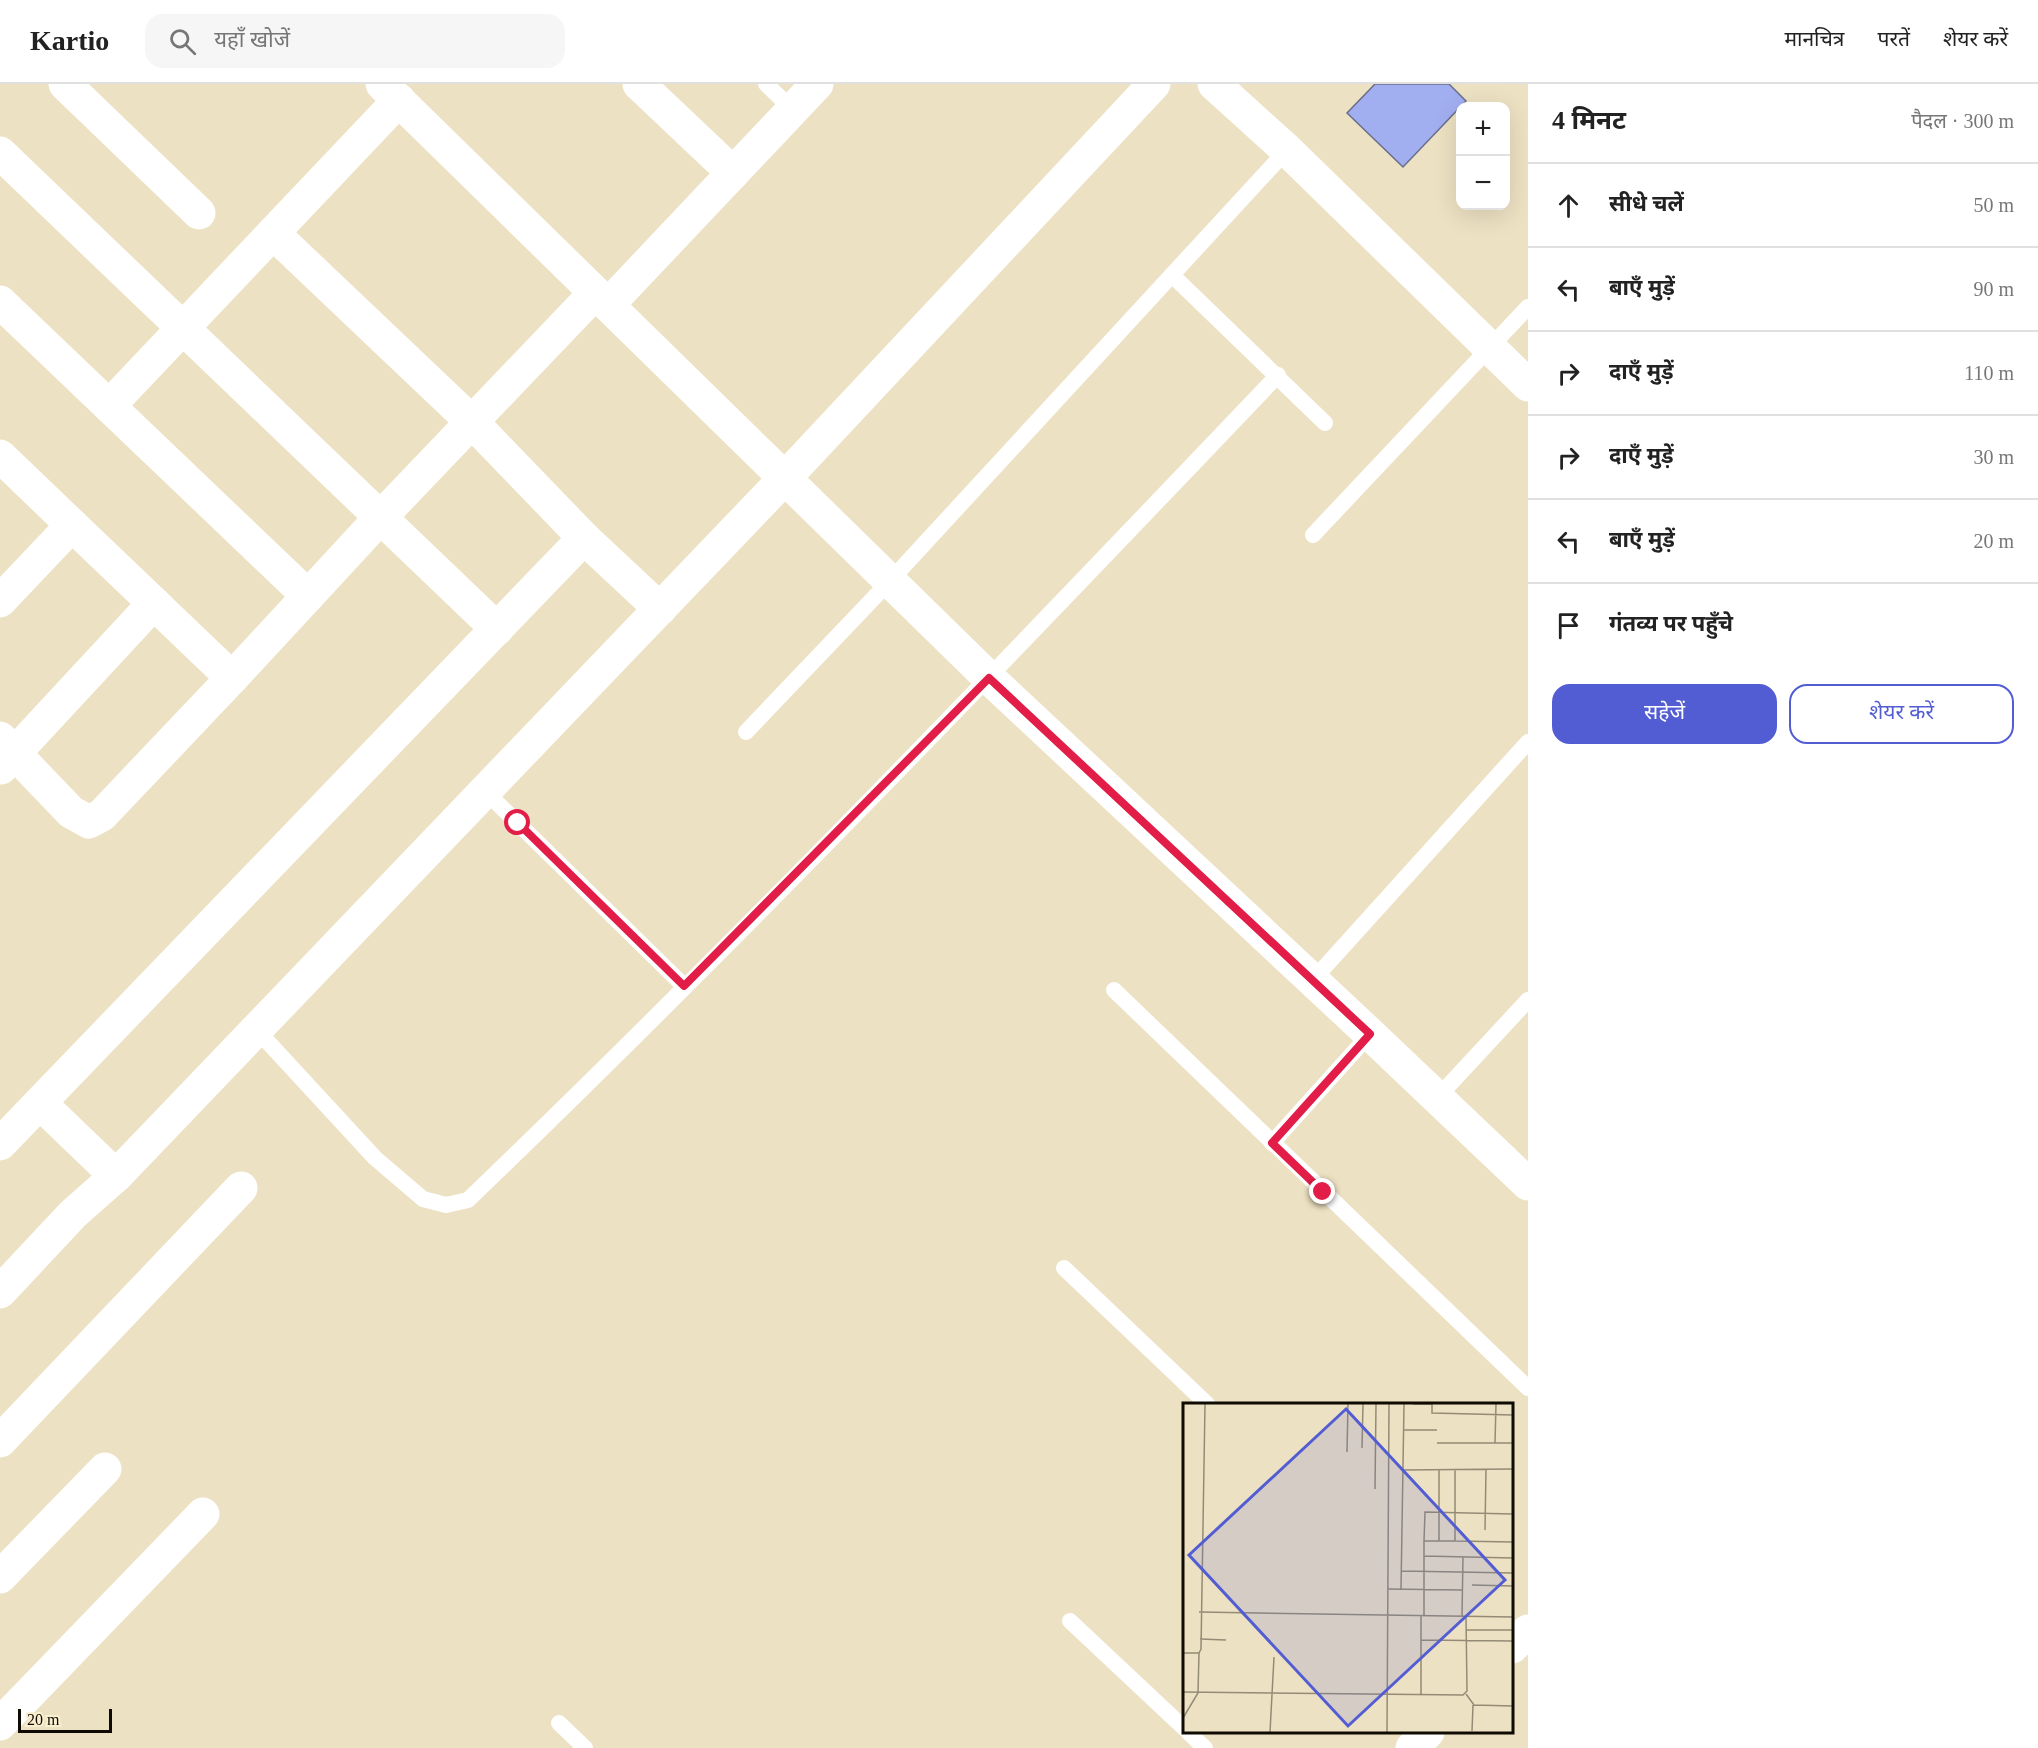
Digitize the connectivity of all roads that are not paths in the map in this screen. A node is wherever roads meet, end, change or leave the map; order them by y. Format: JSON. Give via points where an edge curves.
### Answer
{"nodes":[{"id":1,"x":65,"y":84,"type":"edge"},
{"id":2,"x":639,"y":84,"type":"edge"},
{"id":3,"x":766,"y":84,"type":"edge"},
{"id":4,"x":817,"y":84,"type":"edge"},
{"id":5,"x":1154,"y":84,"type":"edge"},
{"id":6,"x":1214,"y":84,"type":"edge"},
{"id":7,"x":390,"y":92,"type":"edge"},
{"id":8,"x":793,"y":110,"type":"junction"},
{"id":9,"x":1287,"y":150,"type":"junction"},
{"id":10,"x":0,"y":153,"type":"edge"},
{"id":11,"x":733,"y":173,"type":"junction"},
{"id":12,"x":199,"y":213,"type":"dead end"},
{"id":13,"x":273,"y":233,"type":"junction"},
{"id":14,"x":1172,"y":275,"type":"junction"},
{"id":15,"x":602,"y":299,"type":"junction"},
{"id":16,"x":0,"y":302,"type":"edge"},
{"id":17,"x":1528,"y":307,"type":"edge"},
{"id":18,"x":183,"y":329,"type":"junction"},
{"id":19,"x":1490,"y":348,"type":"junction"},
{"id":20,"x":1278,"y":375,"type":"junction"},
{"id":21,"x":1528,"y":385,"type":"edge"},
{"id":22,"x":109,"y":406,"type":"junction"},
{"id":23,"x":472,"y":423,"type":"junction"},
{"id":24,"x":1325,"y":423,"type":"dead end"},
{"id":25,"x":0,"y":456,"type":"edge"},
{"id":26,"x":784,"y":479,"type":"junction"},
{"id":27,"x":380,"y":518,"type":"junction"},
{"id":28,"x":72,"y":525,"type":"junction"},
{"id":29,"x":1313,"y":535,"type":"dead end"},
{"id":30,"x":585,"y":538,"type":"junction"},
{"id":31,"x":890,"y":582,"type":"junction"},
{"id":32,"x":308,"y":596,"type":"junction"},
{"id":33,"x":0,"y":601,"type":"edge"},
{"id":34,"x":154,"y":603,"type":"junction"},
{"id":35,"x":660,"y":609,"type":"junction"},
{"id":36,"x":497,"y":629,"type":"junction"},
{"id":37,"x":232,"y":678,"type":"junction"},
{"id":38,"x":989,"y":678,"type":"junction"},
{"id":39,"x":746,"y":732,"type":"dead end"},
{"id":40,"x":1528,"y":742,"type":"edge"},
{"id":41,"x":5,"y":753,"type":"edge"},
{"id":42,"x":484,"y":791,"type":"junction"},
{"id":43,"x":1312,"y":981,"type":"junction"},
{"id":44,"x":684,"y":986,"type":"junction"},
{"id":45,"x":1114,"y":990,"type":"dead end"},
{"id":46,"x":1528,"y":1000,"type":"edge"},
{"id":47,"x":256,"y":1029,"type":"junction"},
{"id":48,"x":1370,"y":1034,"type":"junction"},
{"id":49,"x":1437,"y":1098,"type":"junction"},
{"id":50,"x":39,"y":1103,"type":"junction"},
{"id":51,"x":1272,"y":1143,"type":"junction"},
{"id":52,"x":0,"y":1144,"type":"edge"},
{"id":53,"x":116,"y":1176,"type":"junction"},
{"id":54,"x":1528,"y":1184,"type":"edge"},
{"id":55,"x":241,"y":1188,"type":"dead end"},
{"id":56,"x":1064,"y":1268,"type":"dead end"},
{"id":57,"x":0,"y":1292,"type":"edge"},
{"id":58,"x":1528,"y":1388,"type":"edge"},
{"id":59,"x":1206,"y":1403,"type":"edge"},
{"id":60,"x":0,"y":1441,"type":"edge"},
{"id":61,"x":105,"y":1469,"type":"dead end"},
{"id":62,"x":203,"y":1514,"type":"dead end"},
{"id":63,"x":0,"y":1577,"type":"edge"},
{"id":64,"x":1070,"y":1621,"type":"dead end"},
{"id":65,"x":1528,"y":1631,"type":"edge"},
{"id":66,"x":1513,"y":1646,"type":"edge"},
{"id":67,"x":559,"y":1723,"type":"dead end"},
{"id":68,"x":0,"y":1724,"type":"edge"},
{"id":69,"x":1183,"y":1726,"type":"edge"},
{"id":70,"x":1190,"y":1733,"type":"edge"},
{"id":71,"x":1426,"y":1733,"type":"edge"},
{"id":72,"x":585,"y":1748,"type":"edge"},
{"id":73,"x":1205,"y":1748,"type":"edge"},
{"id":74,"x":1412,"y":1748,"type":"edge"}],
"edges":[{"from":1,"to":12,"type":"street"},
{"from":2,"to":11,"type":"street"},
{"from":3,"to":8,"type":"lane"},
{"from":4,"to":8,"type":"street"},
{"from":5,"to":26,"type":"street"},
{"from":6,"to":9,"type":"street"},
{"from":7,"to":13,"type":"street"},
{"from":7,"to":15,"type":"street"},
{"from":8,"to":11,"type":"street"},
{"from":9,"to":14,"type":"lane"},
{"from":9,"to":19,"type":"street"},
{"from":10,"to":18,"type":"street"},
{"from":11,"to":15,"type":"street"},
{"from":13,"to":18,"type":"street"},
{"from":13,"to":23,"type":"street"},
{"from":14,"to":20,"type":"lane"},
{"from":14,"to":31,"type":"lane"},
{"from":15,"to":23,"type":"street"},
{"from":15,"to":26,"type":"street"},
{"from":16,"to":22,"type":"street"},
{"from":17,"to":19,"type":"lane"},
{"from":18,"to":22,"type":"street"},
{"from":18,"to":27,"type":"street"},
{"from":19,"to":21,"type":"street"},
{"from":19,"to":29,"type":"lane"},
{"from":20,"to":24,"type":"lane"},
{"from":20,"to":38,"type":"lane"},
{"from":22,"to":32,"type":"street"},
{"from":23,"to":27,"type":"street"},
{"from":23,"to":30,"type":"street"},
{"from":25,"to":28,"type":"street"},
{"from":26,"to":31,"type":"street"},
{"from":26,"to":35,"type":"street"},
{"from":27,"to":32,"type":"street"},
{"from":27,"to":36,"type":"street"},
{"from":28,"to":33,"type":"street"},
{"from":28,"to":34,"type":"street"},
{"from":30,"to":35,"type":"street"},
{"from":30,"to":36,"type":"street"},
{"from":31,"to":38,"type":"street"},
{"from":31,"to":39,"type":"lane"},
{"from":32,"to":37,"type":"street"},
{"from":34,"to":37,"type":"street"},
{"from":34,"to":41,"type":"street"},
{"from":35,"to":42,"type":"street"},
{"from":36,"to":50,"type":"street"},
{"from":37,"to":41,"type":"street","via":[[102,815],[89,822],[71,813]]},
{"from":38,"to":43,"type":"street"},
{"from":38,"to":44,"type":"lane"},
{"from":40,"to":43,"type":"lane"},
{"from":42,"to":44,"type":"lane"},
{"from":42,"to":47,"type":"street"},
{"from":43,"to":48,"type":"street"},
{"from":44,"to":47,"type":"lane","via":[[468,1200],[446,1206],[423,1199],[375,1158]]},
{"from":45,"to":51,"type":"lane"},
{"from":46,"to":49,"type":"lane"},
{"from":47,"to":53,"type":"street"},
{"from":48,"to":49,"type":"street"},
{"from":48,"to":51,"type":"lane"},
{"from":49,"to":54,"type":"street"},
{"from":50,"to":52,"type":"street"},
{"from":50,"to":53,"type":"street"},
{"from":51,"to":58,"type":"lane"},
{"from":53,"to":57,"type":"street","via":[[73,1214]]},
{"from":55,"to":60,"type":"street"},
{"from":56,"to":59,"type":"lane"},
{"from":61,"to":63,"type":"street"},
{"from":62,"to":68,"type":"street"},
{"from":64,"to":69,"type":"lane"},
{"from":65,"to":66,"type":"street"},
{"from":67,"to":72,"type":"lane"},
{"from":70,"to":73,"type":"lane"},
{"from":71,"to":74,"type":"street"}]}
